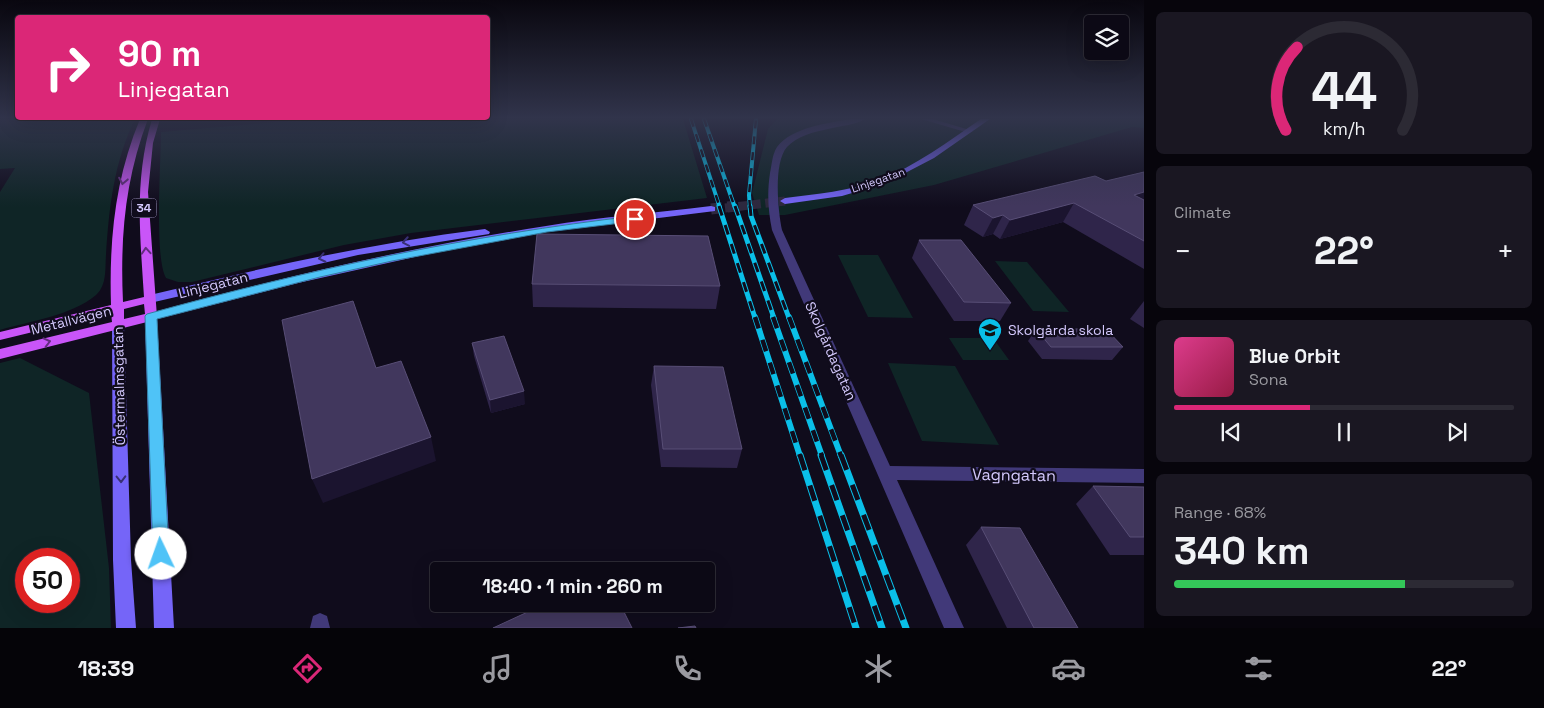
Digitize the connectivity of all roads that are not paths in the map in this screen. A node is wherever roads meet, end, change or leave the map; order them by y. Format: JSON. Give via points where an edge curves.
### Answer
{"nodes":[{"id":1,"x":133,"y":148,"type":"edge"},
{"id":2,"x":148,"y":148,"type":"edge"},
{"id":3,"x":782,"y":148,"type":"edge"},
{"id":4,"x":941,"y":148,"type":"edge"},
{"id":5,"x":785,"y":201,"type":"tunnel mouth"},
{"id":6,"x":711,"y":209,"type":"tunnel mouth"},
{"id":7,"x":547,"y":229,"type":"junction"},
{"id":8,"x":150,"y":299,"type":"junction"},
{"id":9,"x":117,"y":307,"type":"junction"},
{"id":10,"x":151,"y":316,"type":"junction"},
{"id":11,"x":118,"y":325,"type":"junction"},
{"id":12,"x":0,"y":336,"type":"edge"},
{"id":13,"x":0,"y":354,"type":"edge"},
{"id":14,"x":885,"y":473,"type":"junction"},
{"id":15,"x":1144,"y":476,"type":"edge"},
{"id":16,"x":126,"y":628,"type":"edge"},
{"id":17,"x":164,"y":628,"type":"edge"},
{"id":18,"x":954,"y":628,"type":"edge"}],
"edges":[{"from":1,"to":9,"type":"main road","name":"Östermalmsgatan","number":"34","one_way":true,"via":[[120,196]]},
{"from":8,"to":2,"type":"main road","number":"34","one_way":true,"via":[[144,223]]},
{"from":3,"to":14,"type":"street","name":"Skolgårdagatan","via":[[770,194],[777,230]]},
{"from":4,"to":5,"type":"street","name":"Linjegatan","via":[[896,177],[834,195]]},
{"from":6,"to":7,"type":"street","name":"Linjegatan"},
{"from":7,"to":8,"type":"street","name":"Linjegatan","one_way":true,"via":[[468,234],[379,247]]},
{"from":7,"to":10,"type":"street","name":"Linjegatan","via":[[372,262]]},
{"from":8,"to":9,"type":"main road","name":"Metallvägen"},
{"from":8,"to":10,"type":"main road","number":"34"},
{"from":9,"to":11,"type":"main road","name":"Östermalmsgatan","number":"34"},
{"from":9,"to":12,"type":"main road","name":"Metallvägen"},
{"from":10,"to":11,"type":"main road","name":"Metallvägen"},
{"from":10,"to":17,"type":"street"},
{"from":13,"to":11,"type":"main road","name":"Metallvägen","one_way":true},
{"from":11,"to":16,"type":"street","name":"Östermalmsgatan","one_way":true},
{"from":14,"to":15,"type":"street","name":"Vagngatan"},
{"from":14,"to":18,"type":"street","name":"Skolgårdagatan"}]}
